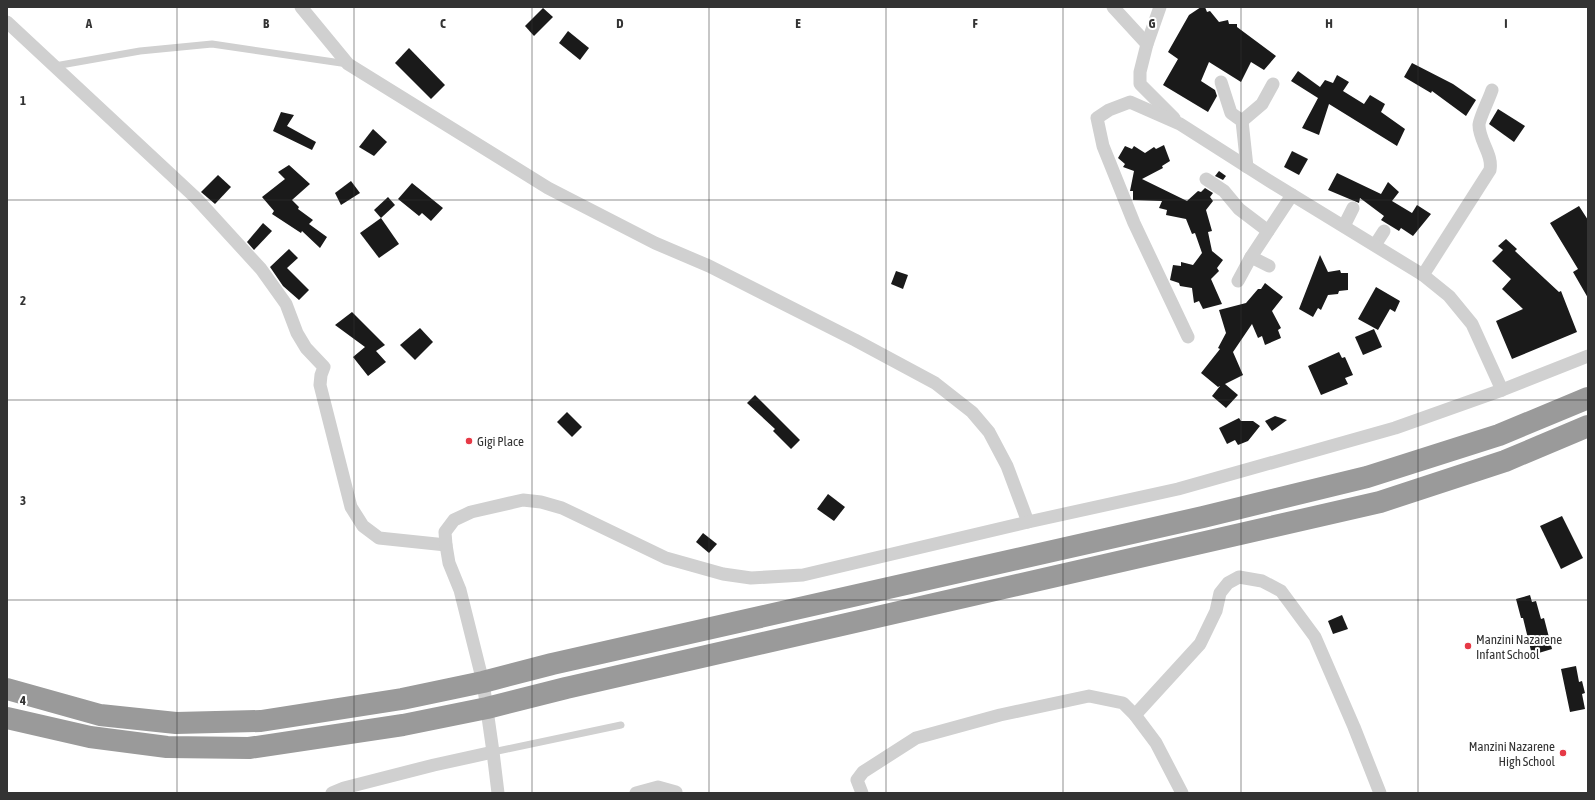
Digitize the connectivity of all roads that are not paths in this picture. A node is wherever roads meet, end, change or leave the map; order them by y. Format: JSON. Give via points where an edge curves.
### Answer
{"nodes":[{"id":1,"x":301,"y":7,"type":"edge"},
{"id":2,"x":1113,"y":7,"type":"edge"},
{"id":3,"x":1160,"y":7,"type":"edge"},
{"id":4,"x":7,"y":22,"type":"edge"},
{"id":5,"x":1147,"y":44,"type":"junction"},
{"id":6,"x":348,"y":64,"type":"junction"},
{"id":7,"x":55,"y":66,"type":"junction"},
{"id":8,"x":1221,"y":82,"type":"dead end"},
{"id":9,"x":1273,"y":84,"type":"dead end"},
{"id":10,"x":1492,"y":90,"type":"dead end"},
{"id":11,"x":1242,"y":121,"type":"junction"},
{"id":12,"x":1180,"y":124,"type":"junction"},
{"id":13,"x":1247,"y":167,"type":"junction"},
{"id":14,"x":1206,"y":178,"type":"dead end"},
{"id":15,"x":1292,"y":195,"type":"junction"},
{"id":16,"x":1353,"y":208,"type":"dead end"},
{"id":17,"x":1344,"y":226,"type":"junction"},
{"id":18,"x":1268,"y":231,"type":"junction"},
{"id":19,"x":1384,"y":231,"type":"dead end"},
{"id":20,"x":1375,"y":245,"type":"junction"},
{"id":21,"x":1250,"y":257,"type":"junction"},
{"id":22,"x":1269,"y":266,"type":"dead end"},
{"id":23,"x":1423,"y":275,"type":"junction"},
{"id":24,"x":1238,"y":281,"type":"dead end"},
{"id":25,"x":1188,"y":337,"type":"dead end"},
{"id":26,"x":1588,"y":356,"type":"edge"},
{"id":27,"x":1502,"y":390,"type":"junction"},
{"id":28,"x":1588,"y":398,"type":"edge"},
{"id":29,"x":1588,"y":426,"type":"edge"},
{"id":30,"x":1028,"y":522,"type":"junction"},
{"id":31,"x":446,"y":545,"type":"junction"},
{"id":32,"x":482,"y":682,"type":"junction"},
{"id":33,"x":7,"y":689,"type":"edge"},
{"id":34,"x":487,"y":708,"type":"junction"},
{"id":35,"x":1135,"y":715,"type":"junction"},
{"id":36,"x":7,"y":718,"type":"edge"},
{"id":37,"x":621,"y":725,"type":"dead end"},
{"id":38,"x":493,"y":752,"type":"junction"},
{"id":39,"x":676,"y":792,"type":"edge"},
{"id":40,"x":332,"y":793,"type":"edge"},
{"id":41,"x":498,"y":793,"type":"edge"},
{"id":42,"x":636,"y":793,"type":"edge"},
{"id":43,"x":862,"y":793,"type":"edge"},
{"id":44,"x":1182,"y":793,"type":"edge"},
{"id":45,"x":1380,"y":793,"type":"edge"}],
"edges":[{"from":1,"to":6,"type":"street"},
{"from":2,"to":5,"type":"street"},
{"from":3,"to":5,"type":"street"},
{"from":4,"to":7,"type":"street"},
{"from":5,"to":12,"type":"street","via":[[1140,72],[1140,84]]},
{"from":6,"to":7,"type":"lane","via":[[212,44],[140,51]]},
{"from":6,"to":30,"type":"street","via":[[548,188],[655,243],[709,266],[935,383],[972,412],[989,432],[1007,466]]},
{"from":7,"to":31,"type":"street","via":[[196,198],[261,269],[286,304],[297,333],[306,348],[324,368],[320,375],[320,385],[351,507],[363,526],[379,538]]},
{"from":8,"to":11,"type":"street","via":[[1231,112]]},
{"from":9,"to":11,"type":"street","via":[[1262,104]]},
{"from":10,"to":23,"type":"street","via":[[1479,124],[1481,139],[1491,162],[1490,170]]},
{"from":11,"to":13,"type":"street"},
{"from":12,"to":13,"type":"street"},
{"from":12,"to":25,"type":"street","via":[[1130,102],[1109,110],[1098,118],[1103,146],[1134,222]]},
{"from":13,"to":15,"type":"street"},
{"from":14,"to":18,"type":"street","via":[[1224,191],[1239,209]]},
{"from":15,"to":17,"type":"street"},
{"from":15,"to":18,"type":"street"},
{"from":16,"to":17,"type":"street"},
{"from":17,"to":20,"type":"street"},
{"from":18,"to":21,"type":"street"},
{"from":19,"to":20,"type":"street"},
{"from":20,"to":23,"type":"street"},
{"from":21,"to":22,"type":"street"},
{"from":21,"to":24,"type":"street"},
{"from":23,"to":27,"type":"street","via":[[1449,296],[1472,324]]},
{"from":26,"to":27,"type":"street"},
{"from":27,"to":30,"type":"street","via":[[1395,428],[1185,487]]},
{"from":28,"to":32,"type":"highway","via":[[1499,435],[1367,477]]},
{"from":29,"to":34,"type":"highway","via":[[1504,461],[1380,502]]},
{"from":30,"to":31,"type":"street","via":[[803,575],[752,578],[723,574],[666,558],[562,508],[541,502],[522,500],[471,512],[454,520],[445,532]]},
{"from":31,"to":32,"type":"street","via":[[449,563],[460,590]]},
{"from":32,"to":33,"type":"highway","via":[[402,699],[261,721],[184,723],[100,715]]},
{"from":32,"to":34,"type":"street"},
{"from":34,"to":36,"type":"highway","via":[[403,725],[249,748],[167,747],[90,737]]},
{"from":34,"to":38,"type":"street"},
{"from":35,"to":43,"type":"street","via":[[1123,702],[1089,696],[1000,715],[916,738],[863,772],[858,780]]},
{"from":35,"to":44,"type":"street","via":[[1156,743]]},
{"from":35,"to":45,"type":"street","via":[[1200,644],[1216,611],[1220,593],[1228,583],[1239,577],[1262,581],[1281,591],[1315,637]]},
{"from":37,"to":38,"type":"lane"},
{"from":38,"to":40,"type":"street"},
{"from":38,"to":41,"type":"street"},
{"from":39,"to":42,"type":"street","via":[[658,788]]}]}
